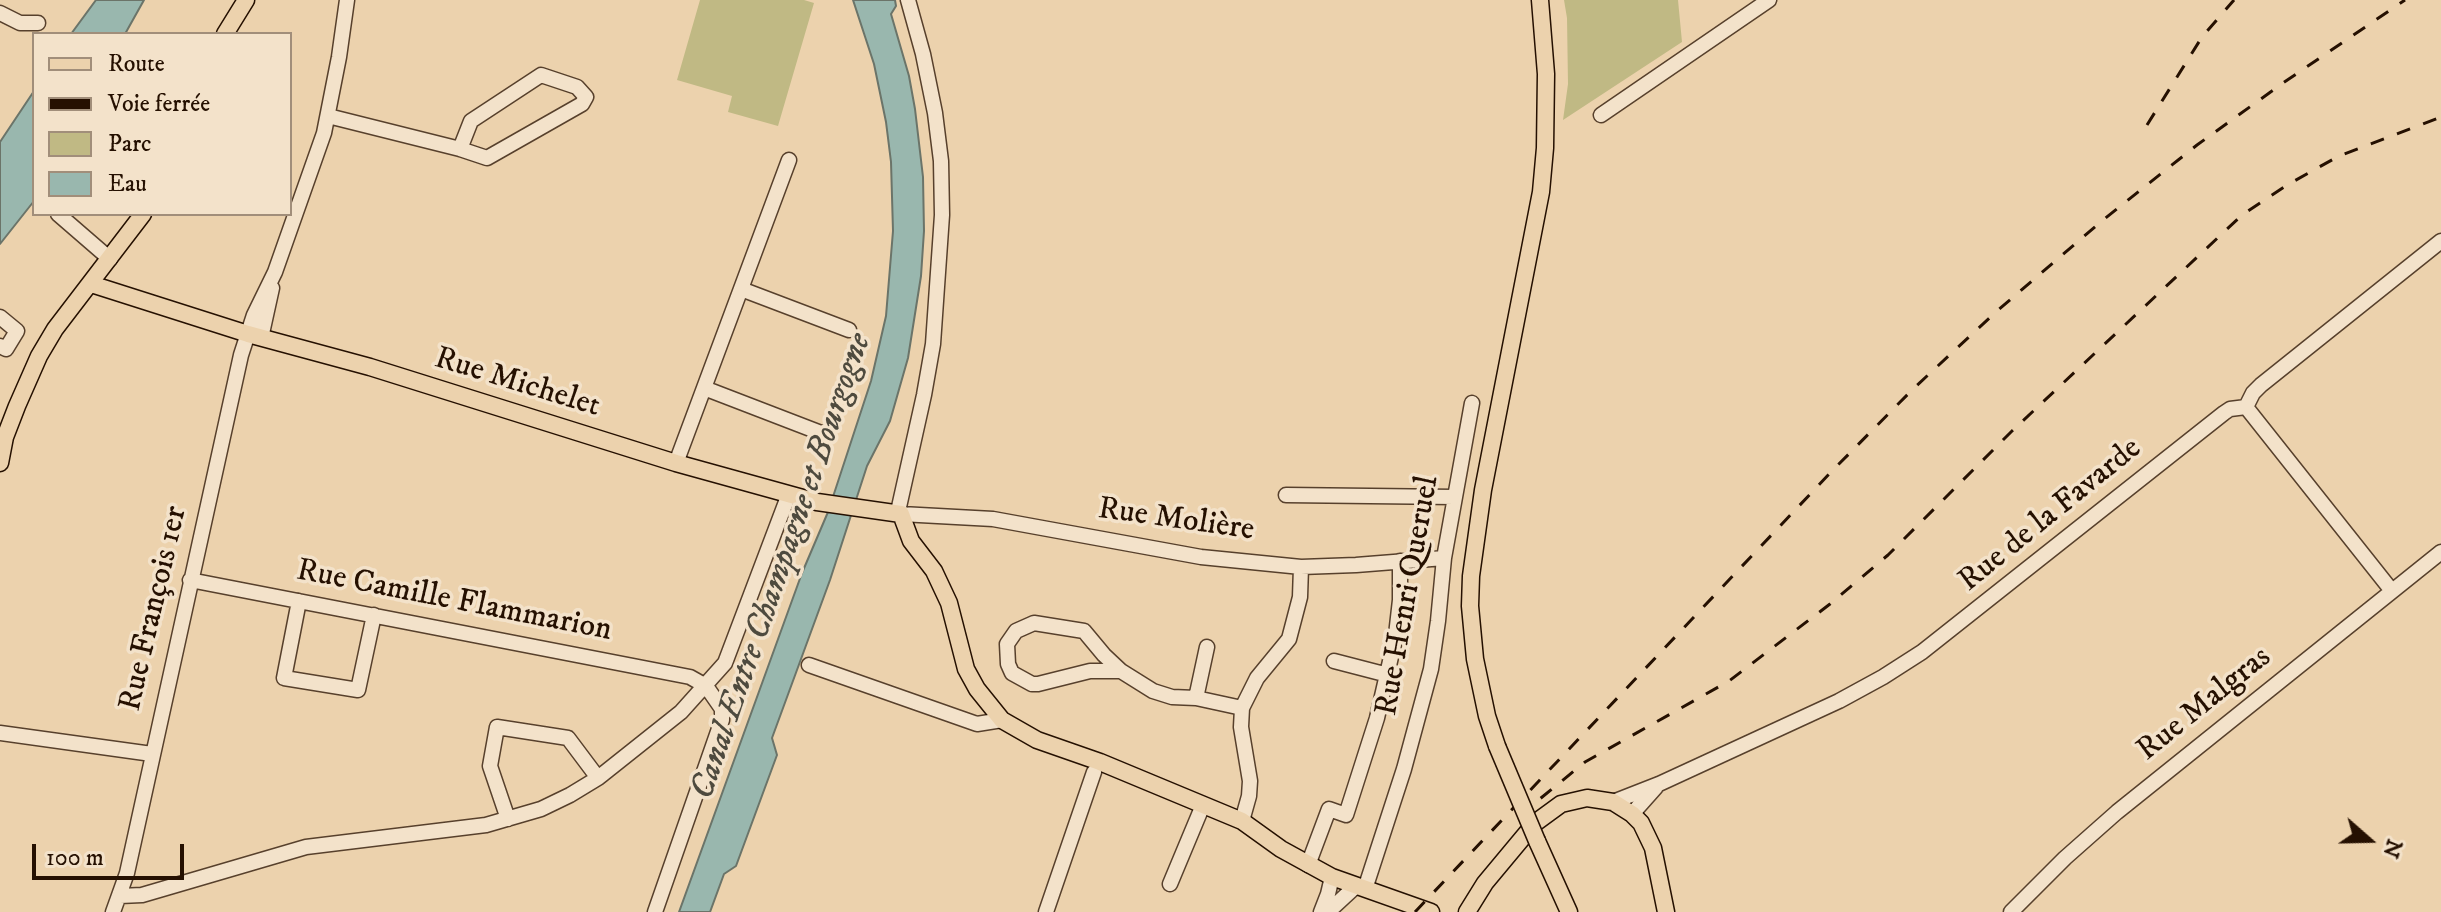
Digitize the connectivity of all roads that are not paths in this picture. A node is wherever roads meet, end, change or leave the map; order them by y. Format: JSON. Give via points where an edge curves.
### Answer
{"nodes":[{"id":1,"x":246,"y":0,"type":"edge"},
{"id":2,"x":347,"y":0,"type":"edge"},
{"id":3,"x":908,"y":0,"type":"edge"},
{"id":4,"x":1540,"y":0,"type":"edge"},
{"id":5,"x":1769,"y":0,"type":"edge"},
{"id":6,"x":0,"y":13,"type":"edge"},
{"id":7,"x":38,"y":23,"type":"dead end"},
{"id":8,"x":226,"y":32,"type":"edge"},
{"id":9,"x":1601,"y":115,"type":"dead end"},
{"id":10,"x":328,"y":116,"type":"junction"},
{"id":11,"x":460,"y":149,"type":"junction"},
{"id":12,"x":789,"y":160,"type":"dead end"},
{"id":13,"x":60,"y":216,"type":"edge"},
{"id":14,"x":142,"y":216,"type":"edge"},
{"id":15,"x":2441,"y":241,"type":"edge"},
{"id":16,"x":110,"y":259,"type":"junction"},
{"id":17,"x":91,"y":284,"type":"junction"},
{"id":18,"x":741,"y":289,"type":"junction"},
{"id":19,"x":120,"y":293,"type":"junction"},
{"id":20,"x":0,"y":317,"type":"edge"},
{"id":21,"x":849,"y":330,"type":"dead end"},
{"id":22,"x":254,"y":336,"type":"junction"},
{"id":23,"x":0,"y":346,"type":"edge"},
{"id":24,"x":704,"y":388,"type":"junction"},
{"id":25,"x":1472,"y":403,"type":"dead end"},
{"id":26,"x":2246,"y":407,"type":"junction"},
{"id":27,"x":821,"y":433,"type":"dead end"},
{"id":28,"x":3,"y":437,"type":"edge"},
{"id":29,"x":0,"y":463,"type":"edge"},
{"id":30,"x":676,"y":463,"type":"junction"},
{"id":31,"x":789,"y":494,"type":"junction"},
{"id":32,"x":1286,"y":495,"type":"dead end"},
{"id":33,"x":1454,"y":497,"type":"junction"},
{"id":34,"x":901,"y":514,"type":"junction"},
{"id":35,"x":2441,"y":552,"type":"edge"},
{"id":36,"x":1444,"y":558,"type":"junction"},
{"id":37,"x":1400,"y":561,"type":"junction"},
{"id":38,"x":1301,"y":567,"type":"junction"},
{"id":39,"x":190,"y":580,"type":"junction"},
{"id":40,"x":2392,"y":591,"type":"junction"},
{"id":41,"x":299,"y":601,"type":"junction"},
{"id":42,"x":374,"y":615,"type":"junction"},
{"id":43,"x":1207,"y":647,"type":"dead end"},
{"id":44,"x":1334,"y":661,"type":"dead end"},
{"id":45,"x":809,"y":665,"type":"dead end"},
{"id":46,"x":1121,"y":671,"type":"junction"},
{"id":47,"x":1388,"y":675,"type":"junction"},
{"id":48,"x":706,"y":686,"type":"junction"},
{"id":49,"x":1196,"y":698,"type":"junction"},
{"id":50,"x":1242,"y":708,"type":"junction"},
{"id":51,"x":1002,"y":720,"type":"junction"},
{"id":52,"x":0,"y":733,"type":"edge"},
{"id":53,"x":152,"y":754,"type":"junction"},
{"id":54,"x":1094,"y":772,"type":"dead end"},
{"id":55,"x":598,"y":778,"type":"junction"},
{"id":56,"x":1659,"y":784,"type":"junction"},
{"id":57,"x":1613,"y":802,"type":"junction"},
{"id":58,"x":1203,"y":805,"type":"junction"},
{"id":59,"x":1632,"y":814,"type":"junction"},
{"id":60,"x":508,"y":819,"type":"junction"},
{"id":61,"x":1242,"y":821,"type":"junction"},
{"id":62,"x":1308,"y":865,"type":"junction"},
{"id":63,"x":1332,"y":877,"type":"junction"},
{"id":64,"x":1170,"y":884,"type":"dead end"},
{"id":65,"x":1361,"y":888,"type":"junction"},
{"id":66,"x":120,"y":896,"type":"junction"},
{"id":67,"x":1568,"y":908,"type":"edge"},
{"id":68,"x":1469,"y":911,"type":"edge"},
{"id":69,"x":113,"y":912,"type":"edge"},
{"id":70,"x":655,"y":912,"type":"edge"},
{"id":71,"x":1046,"y":912,"type":"edge"},
{"id":72,"x":1321,"y":912,"type":"edge"},
{"id":73,"x":1328,"y":912,"type":"edge"},
{"id":74,"x":1431,"y":912,"type":"edge"},
{"id":75,"x":1666,"y":912,"type":"edge"},
{"id":76,"x":2011,"y":912,"type":"edge"}],
"edges":[{"from":1,"to":8,"type":"main road"},
{"from":2,"to":10,"type":"street","name":"Rue François 1er"},
{"from":3,"to":34,"type":"street","via":[[935,113],[942,215],[933,344]]},
{"from":4,"to":67,"type":"main road","bridge":true,"via":[[1546,74],[1541,192],[1483,490],[1470,606],[1475,659],[1497,746]]},
{"from":5,"to":9,"type":"street"},
{"from":6,"to":7,"type":"street","via":[[20,23]]},
{"from":10,"to":11,"type":"street"},
{"from":10,"to":22,"type":"street","name":"Rue François 1er","via":[[275,272],[254,315]]},
{"from":11,"to":11,"type":"street","via":[[487,158],[586,97],[582,90],[541,75],[471,121]]},
{"from":12,"to":18,"type":"street"},
{"from":13,"to":16,"type":"street"},
{"from":14,"to":16,"type":"main road"},
{"from":15,"to":26,"type":"street","name":"Rue de la Favarde","via":[[2261,385]]},
{"from":16,"to":17,"type":"main road"},
{"from":16,"to":19,"type":"main road"},
{"from":17,"to":19,"type":"main road","name":"Rue Michelet"},
{"from":17,"to":28,"type":"main road","via":[[39,356]]},
{"from":18,"to":21,"type":"street"},
{"from":18,"to":24,"type":"street"},
{"from":19,"to":22,"type":"main road","name":"Rue Michelet"},
{"from":20,"to":23,"type":"street","via":[[17,331],[6,349]]},
{"from":22,"to":30,"type":"main road","name":"Rue Michelet"},
{"from":22,"to":39,"type":"street","name":"Rue François 1er","via":[[241,355]]},
{"from":24,"to":27,"type":"street"},
{"from":24,"to":30,"type":"street"},
{"from":25,"to":33,"type":"street","name":"Rue Henri Queruel"},
{"from":26,"to":40,"type":"street"},
{"from":26,"to":56,"type":"street","name":"Rue de la Favarde","via":[[2224,413],[1951,631],[1883,677]]},
{"from":28,"to":29,"type":"main road"},
{"from":30,"to":31,"type":"main road","name":"Rue Michelet"},
{"from":31,"to":34,"type":"main road","name":"Rue Michelet"},
{"from":31,"to":48,"type":"street","via":[[729,656]]},
{"from":32,"to":33,"type":"street"},
{"from":33,"to":36,"type":"street","name":"Rue Henri Queruel"},
{"from":34,"to":38,"type":"street","name":"Rue Molière","via":[[993,519],[1201,557]]},
{"from":34,"to":51,"type":"main road","via":[[911,541],[949,603],[966,669]]},
{"from":35,"to":40,"type":"street","name":"Rue Malgras"},
{"from":36,"to":37,"type":"street","name":"Rue Molière"},
{"from":36,"to":65,"type":"street","name":"Rue Henri Queruel","via":[[1431,669],[1404,769]]},
{"from":37,"to":38,"type":"street","name":"Rue Molière"},
{"from":37,"to":47,"type":"street","via":[[1400,600]]},
{"from":38,"to":50,"type":"street","via":[[1289,639],[1257,678]]},
{"from":39,"to":41,"type":"street","name":"Rue Camille Flammarion"},
{"from":39,"to":53,"type":"street","name":"Rue François 1er"},
{"from":40,"to":76,"type":"street","name":"Rue Malgras","via":[[2117,812]]},
{"from":41,"to":42,"type":"street","name":"Rue Camille Flammarion"},
{"from":41,"to":42,"type":"street","via":[[284,678],[358,690]]},
{"from":42,"to":48,"type":"street","name":"Rue Camille Flammarion","via":[[690,677]]},
{"from":43,"to":49,"type":"street"},
{"from":44,"to":47,"type":"street"},
{"from":45,"to":51,"type":"street","via":[[977,724]]},
{"from":46,"to":46,"type":"street","via":[[1090,671],[1032,684],[1012,673],[1007,644],[1016,631],[1034,623],[1084,631]]},
{"from":46,"to":49,"type":"street","via":[[1153,691]]},
{"from":47,"to":62,"type":"street","via":[[1346,815],[1329,809]]},
{"from":48,"to":55,"type":"street"},
{"from":48,"to":70,"type":"street","via":[[722,709],[722,720]]},
{"from":49,"to":50,"type":"street"},
{"from":50,"to":61,"type":"street","via":[[1250,781]]},
{"from":51,"to":58,"type":"main road","via":[[1037,740]]},
{"from":52,"to":53,"type":"street"},
{"from":53,"to":66,"type":"street","name":"Rue François 1er"},
{"from":54,"to":71,"type":"street"},
{"from":55,"to":60,"type":"street","via":[[541,809]]},
{"from":55,"to":60,"type":"street","via":[[568,738],[497,727],[490,766]]},
{"from":56,"to":57,"type":"street","name":"Rue de la Favarde"},
{"from":56,"to":59,"type":"street","name":"Rue de la Favarde"},
{"from":57,"to":59,"type":"main road"},
{"from":57,"to":68,"type":"main road","via":[[1573,799],[1547,812],[1500,864]]},
{"from":58,"to":61,"type":"main road"},
{"from":58,"to":64,"type":"street"},
{"from":59,"to":75,"type":"main road","via":[[1653,848]]},
{"from":60,"to":66,"type":"street","via":[[306,847],[142,895]]},
{"from":61,"to":62,"type":"main road"},
{"from":62,"to":63,"type":"main road"},
{"from":63,"to":65,"type":"main road"},
{"from":63,"to":72,"type":"street"},
{"from":65,"to":73,"type":"street","name":"Rue Henri Queruel"},
{"from":65,"to":74,"type":"main road"},
{"from":66,"to":69,"type":"street","name":"Rue François 1er"}]}
